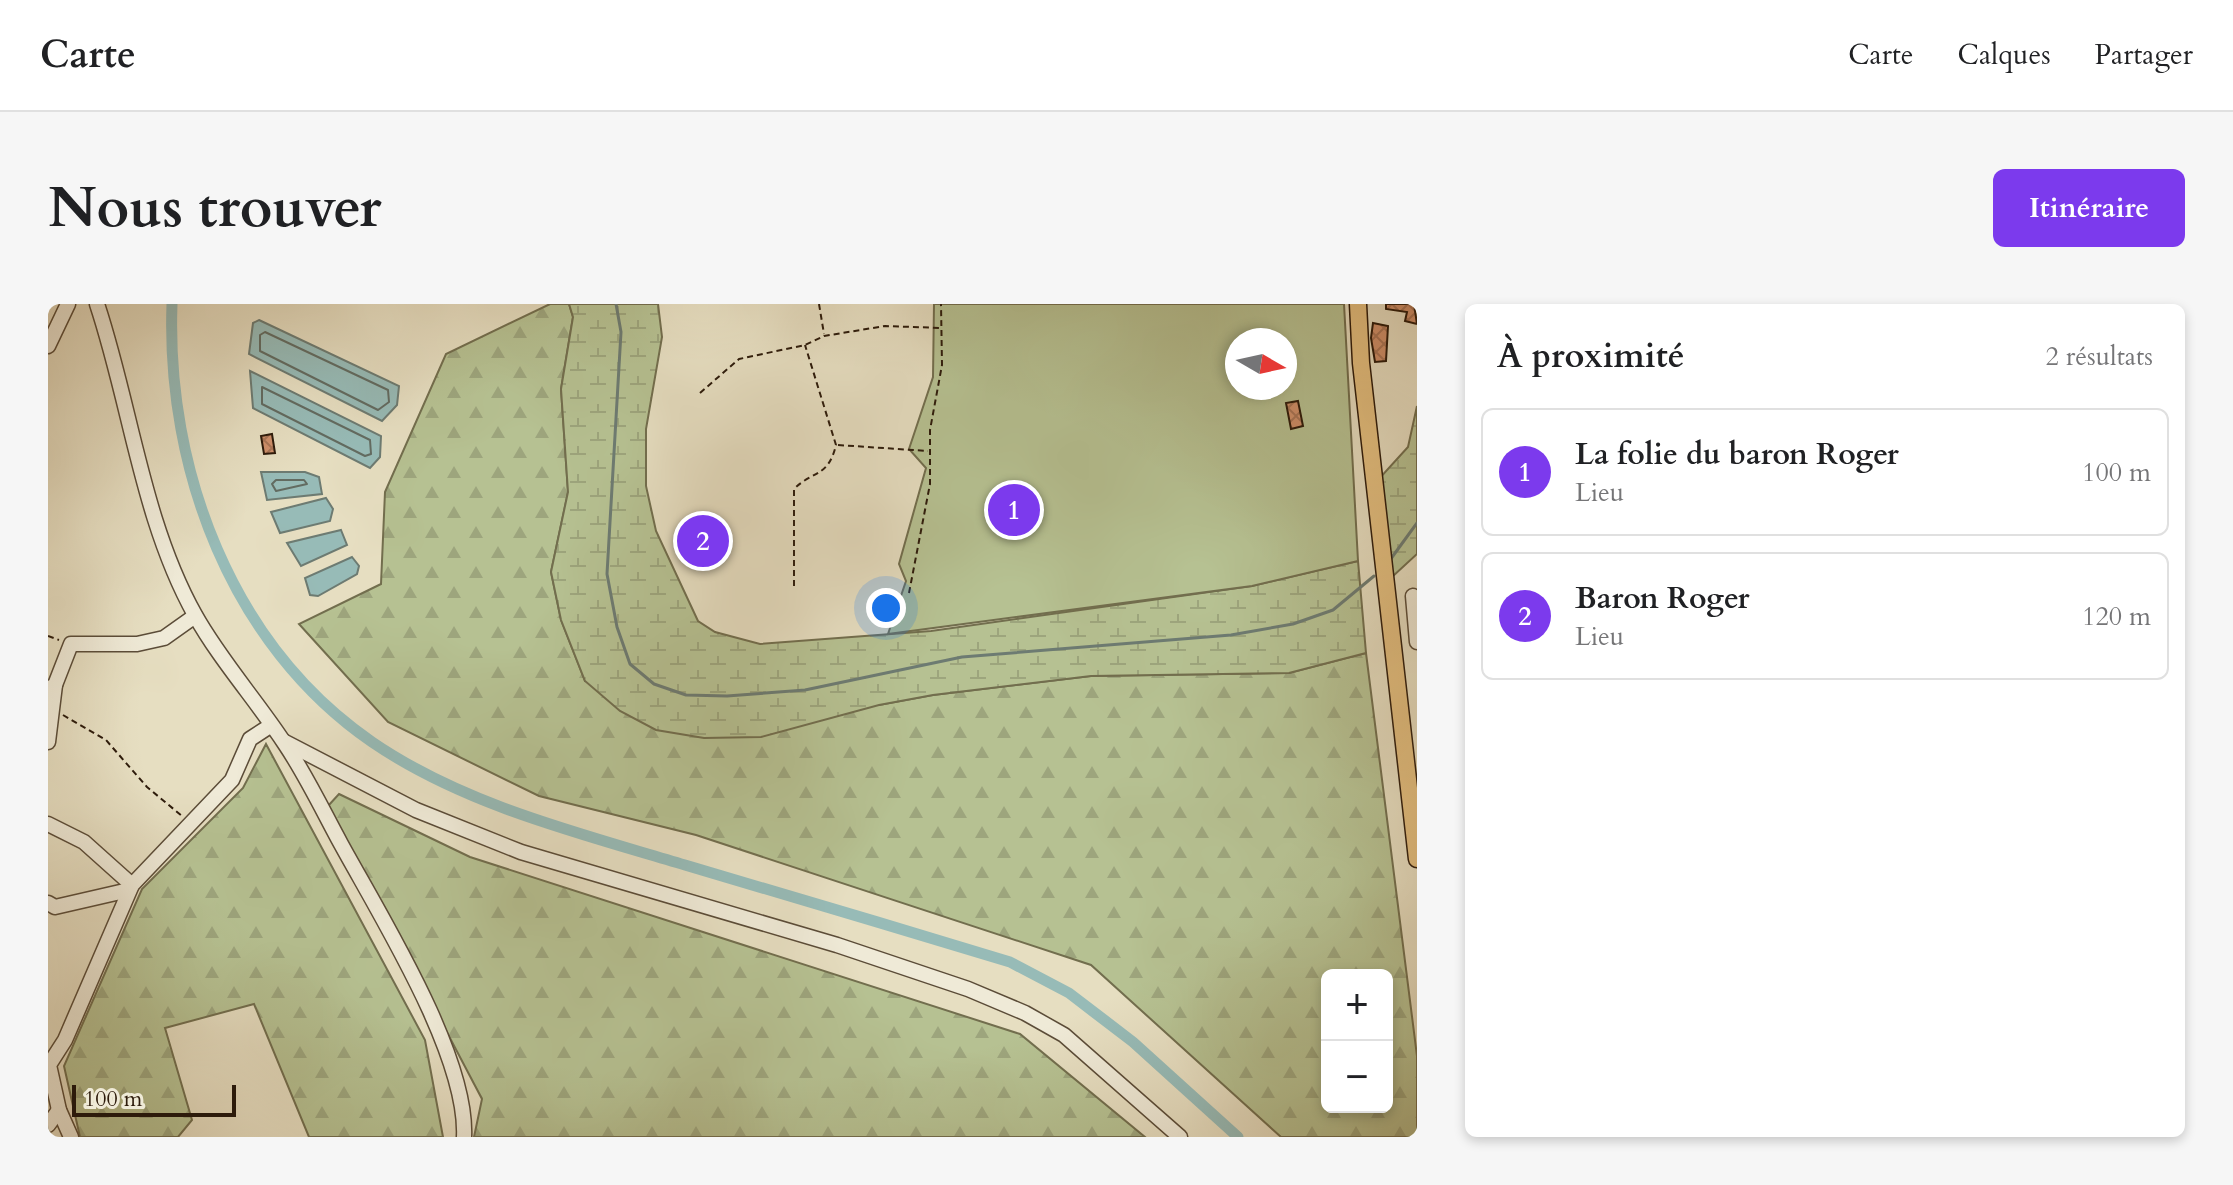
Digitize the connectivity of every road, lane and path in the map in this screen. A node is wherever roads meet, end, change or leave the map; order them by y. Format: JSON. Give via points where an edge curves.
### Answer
{"nodes":[{"id":1,"x":68,"y":304,"type":"edge"},
{"id":2,"x":97,"y":304,"type":"edge"},
{"id":3,"x":819,"y":304,"type":"edge"},
{"id":4,"x":941,"y":304,"type":"edge"},
{"id":5,"x":1358,"y":304,"type":"edge"},
{"id":6,"x":943,"y":328,"type":"junction"},
{"id":7,"x":824,"y":336,"type":"junction"},
{"id":8,"x":805,"y":345,"type":"junction"},
{"id":9,"x":48,"y":346,"type":"edge"},
{"id":10,"x":700,"y":393,"type":"dead end"},
{"id":11,"x":836,"y":445,"type":"junction"},
{"id":12,"x":929,"y":451,"type":"junction"},
{"id":13,"x":794,"y":586,"type":"dead end"},
{"id":14,"x":909,"y":593,"type":"dead end"},
{"id":15,"x":1415,"y":596,"type":"edge"},
{"id":16,"x":1388,"y":597,"type":"junction"},
{"id":17,"x":195,"y":616,"type":"junction"},
{"id":18,"x":1417,"y":642,"type":"edge"},
{"id":19,"x":51,"y":687,"type":"edge"},
{"id":20,"x":52,"y":707,"type":"junction"},
{"id":21,"x":270,"y":726,"type":"junction"},
{"id":22,"x":48,"y":742,"type":"edge"},
{"id":23,"x":285,"y":742,"type":"junction"},
{"id":24,"x":189,"y":822,"type":"junction"},
{"id":25,"x":48,"y":824,"type":"edge"},
{"id":26,"x":1417,"y":859,"type":"edge"},
{"id":27,"x":130,"y":887,"type":"junction"},
{"id":28,"x":50,"y":909,"type":"edge"},
{"id":29,"x":49,"y":1065,"type":"edge"},
{"id":30,"x":59,"y":1110,"type":"junction"},
{"id":31,"x":48,"y":1125,"type":"edge"},
{"id":32,"x":71,"y":1137,"type":"edge"},
{"id":33,"x":464,"y":1137,"type":"edge"},
{"id":34,"x":1180,"y":1137,"type":"edge"}],
"edges":[{"from":1,"to":9,"type":"street"},
{"from":2,"to":17,"type":"street","via":[[160,530]]},
{"from":3,"to":7,"type":"path"},
{"from":4,"to":6,"type":"path"},
{"from":5,"to":16,"type":"main road"},
{"from":6,"to":7,"type":"path","via":[[885,326]]},
{"from":6,"to":12,"type":"path"},
{"from":7,"to":8,"type":"path"},
{"from":8,"to":10,"type":"path","via":[[739,359]]},
{"from":8,"to":11,"type":"path"},
{"from":11,"to":12,"type":"path"},
{"from":11,"to":13,"type":"path","via":[[821,474],[794,489]]},
{"from":12,"to":14,"type":"path","via":[[927,513]]},
{"from":15,"to":16,"type":"street"},
{"from":15,"to":18,"type":"street"},
{"from":16,"to":26,"type":"main road"},
{"from":17,"to":19,"type":"street","via":[[164,638],[137,644],[71,644]]},
{"from":17,"to":21,"type":"street"},
{"from":19,"to":20,"type":"street"},
{"from":20,"to":22,"type":"street"},
{"from":20,"to":24,"type":"path","via":[[106,740],[147,787]]},
{"from":21,"to":23,"type":"street"},
{"from":21,"to":24,"type":"street","via":[[250,739],[232,780]]},
{"from":23,"to":33,"type":"street","via":[[428,1010],[459,1086]]},
{"from":23,"to":34,"type":"street","via":[[416,810],[521,852],[837,945],[1025,1013],[1064,1035]]},
{"from":24,"to":27,"type":"street"},
{"from":25,"to":27,"type":"street","via":[[84,842]]},
{"from":27,"to":28,"type":"street"},
{"from":27,"to":29,"type":"street","via":[[86,994]]},
{"from":29,"to":30,"type":"street"},
{"from":30,"to":31,"type":"street"},
{"from":30,"to":32,"type":"street"}]}
